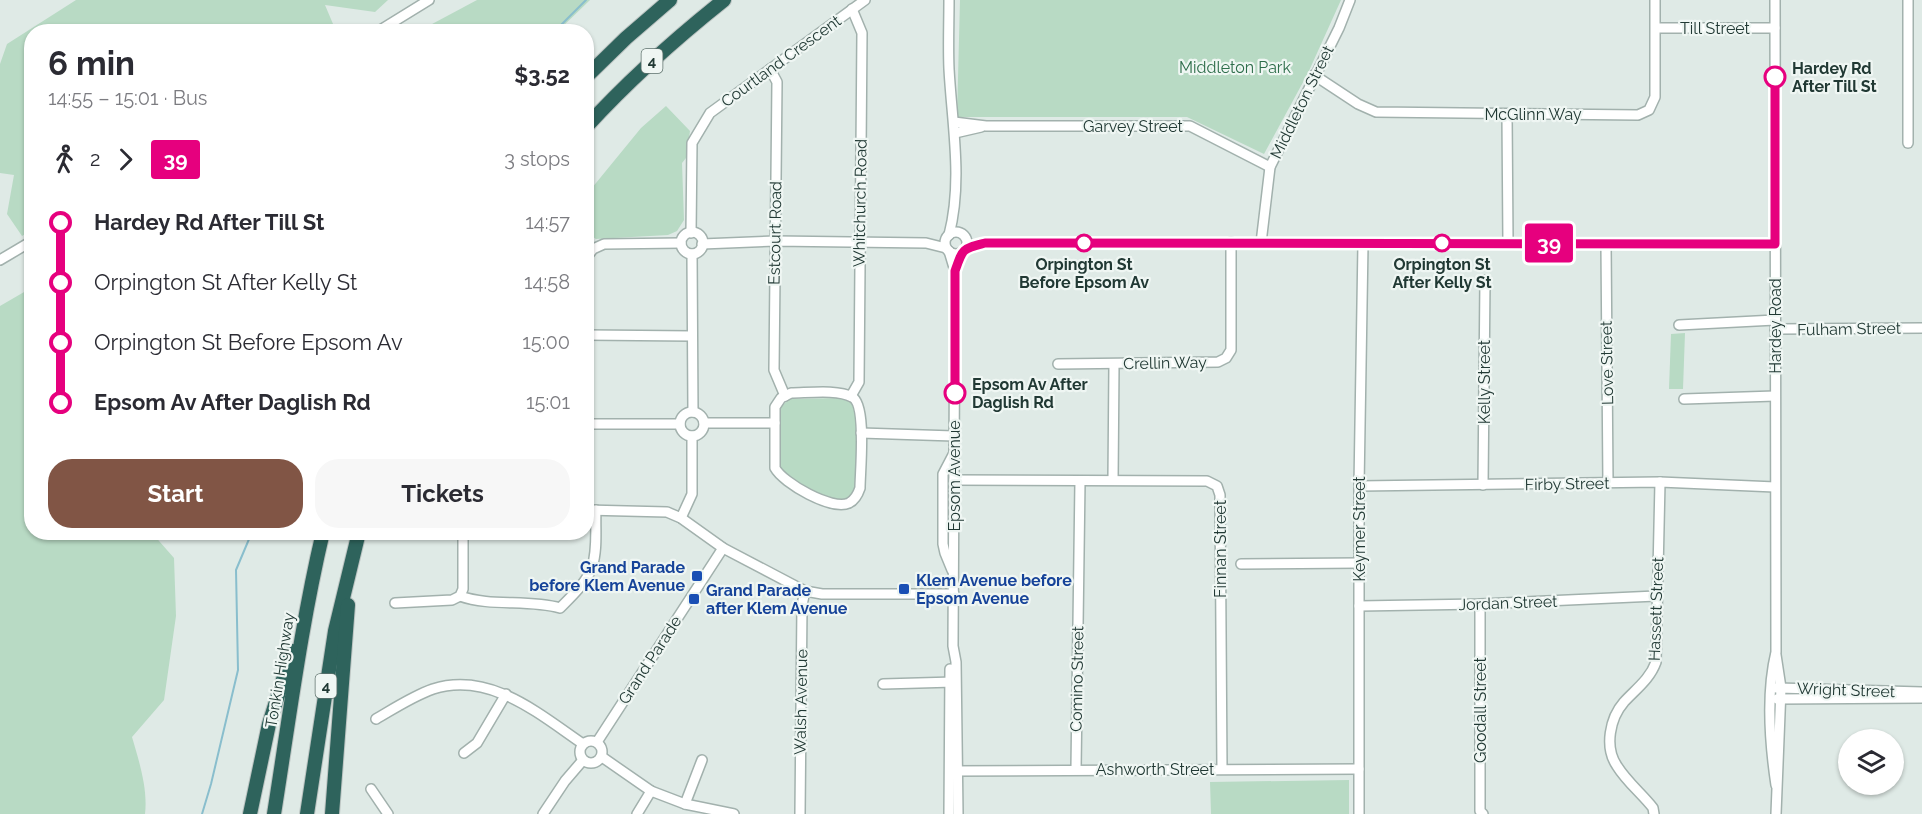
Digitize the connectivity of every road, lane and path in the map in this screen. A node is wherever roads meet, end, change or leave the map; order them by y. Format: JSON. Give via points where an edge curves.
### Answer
{"nodes":[{"id":1,"x":429,"y":0,"type":"edge"},
{"id":2,"x":670,"y":0,"type":"edge"},
{"id":3,"x":724,"y":0,"type":"edge"},
{"id":4,"x":865,"y":0,"type":"edge"},
{"id":5,"x":949,"y":0,"type":"edge"},
{"id":6,"x":1350,"y":0,"type":"edge"},
{"id":7,"x":1655,"y":0,"type":"edge"},
{"id":8,"x":1775,"y":0,"type":"edge"},
{"id":9,"x":1908,"y":0,"type":"edge"},
{"id":10,"x":852,"y":9,"type":"junction"},
{"id":11,"x":390,"y":24,"type":"edge"},
{"id":12,"x":1656,"y":28,"type":"junction"},
{"id":13,"x":1775,"y":28,"type":"junction"},
{"id":14,"x":594,"y":69,"type":"edge"},
{"id":15,"x":770,"y":69,"type":"junction"},
{"id":16,"x":1314,"y":75,"type":"junction"},
{"id":17,"x":1508,"y":115,"type":"junction"},
{"id":18,"x":594,"y":119,"type":"edge"},
{"id":19,"x":954,"y":122,"type":"junction"},
{"id":20,"x":986,"y":126,"type":"junction"},
{"id":21,"x":955,"y":134,"type":"junction"},
{"id":22,"x":1908,"y":143,"type":"dead end"},
{"id":23,"x":1270,"y":167,"type":"junction"},
{"id":24,"x":955,"y":213,"type":"junction"},
{"id":25,"x":691,"y":233,"type":"junction"},
{"id":26,"x":964,"y":236,"type":"junction"},
{"id":27,"x":775,"y":241,"type":"junction"},
{"id":28,"x":681,"y":243,"type":"junction"},
{"id":29,"x":860,"y":243,"type":"junction"},
{"id":30,"x":948,"y":243,"type":"junction"},
{"id":31,"x":985,"y":243,"type":"junction"},
{"id":32,"x":1231,"y":243,"type":"junction"},
{"id":33,"x":1261,"y":243,"type":"junction"},
{"id":34,"x":1508,"y":243,"type":"junction"},
{"id":35,"x":702,"y":244,"type":"junction"},
{"id":36,"x":1363,"y":244,"type":"junction"},
{"id":37,"x":1606,"y":244,"type":"junction"},
{"id":38,"x":1775,"y":244,"type":"junction"},
{"id":39,"x":24,"y":246,"type":"edge"},
{"id":40,"x":594,"y":249,"type":"edge"},
{"id":41,"x":964,"y":250,"type":"junction"},
{"id":42,"x":692,"y":254,"type":"junction"},
{"id":43,"x":0,"y":260,"type":"edge"},
{"id":44,"x":955,"y":271,"type":"junction"},
{"id":45,"x":1485,"y":280,"type":"dead end"},
{"id":46,"x":1775,"y":324,"type":"junction"},
{"id":47,"x":1679,"y":325,"type":"dead end"},
{"id":48,"x":1922,"y":328,"type":"edge"},
{"id":49,"x":594,"y":335,"type":"edge"},
{"id":50,"x":692,"y":336,"type":"junction"},
{"id":51,"x":1058,"y":364,"type":"dead end"},
{"id":52,"x":1114,"y":364,"type":"junction"},
{"id":53,"x":785,"y":396,"type":"junction"},
{"id":54,"x":851,"y":396,"type":"junction"},
{"id":55,"x":1775,"y":396,"type":"junction"},
{"id":56,"x":1684,"y":399,"type":"dead end"},
{"id":57,"x":693,"y":412,"type":"junction"},
{"id":58,"x":704,"y":423,"type":"junction"},
{"id":59,"x":775,"y":423,"type":"junction"},
{"id":60,"x":594,"y":424,"type":"edge"},
{"id":61,"x":680,"y":424,"type":"junction"},
{"id":62,"x":861,"y":433,"type":"junction"},
{"id":63,"x":692,"y":436,"type":"junction"},
{"id":64,"x":954,"y":436,"type":"junction"},
{"id":65,"x":954,"y":453,"type":"junction"},
{"id":66,"x":954,"y":480,"type":"junction"},
{"id":67,"x":1113,"y":480,"type":"junction"},
{"id":68,"x":1080,"y":481,"type":"junction"},
{"id":69,"x":1660,"y":482,"type":"junction"},
{"id":70,"x":1608,"y":483,"type":"junction"},
{"id":71,"x":1483,"y":484,"type":"junction"},
{"id":72,"x":1359,"y":486,"type":"junction"},
{"id":73,"x":1775,"y":487,"type":"junction"},
{"id":74,"x":594,"y":510,"type":"edge"},
{"id":75,"x":681,"y":518,"type":"junction"},
{"id":76,"x":321,"y":540,"type":"edge"},
{"id":77,"x":357,"y":540,"type":"edge"},
{"id":78,"x":463,"y":540,"type":"edge"},
{"id":79,"x":593,"y":540,"type":"edge"},
{"id":80,"x":723,"y":548,"type":"junction"},
{"id":81,"x":352,"y":558,"type":"junction"},
{"id":82,"x":1359,"y":563,"type":"junction"},
{"id":83,"x":1241,"y":564,"type":"dead end"},
{"id":84,"x":954,"y":575,"type":"junction"},
{"id":85,"x":805,"y":591,"type":"junction"},
{"id":86,"x":954,"y":594,"type":"junction"},
{"id":87,"x":309,"y":596,"type":"junction"},
{"id":88,"x":460,"y":596,"type":"junction"},
{"id":89,"x":1656,"y":596,"type":"junction"},
{"id":90,"x":395,"y":603,"type":"dead end"},
{"id":91,"x":1480,"y":604,"type":"junction"},
{"id":92,"x":1359,"y":606,"type":"junction"},
{"id":93,"x":1776,"y":652,"type":"junction"},
{"id":94,"x":953,"y":682,"type":"junction"},
{"id":95,"x":883,"y":684,"type":"dead end"},
{"id":96,"x":1771,"y":688,"type":"junction"},
{"id":97,"x":1781,"y":688,"type":"junction"},
{"id":98,"x":1922,"y":692,"type":"edge"},
{"id":99,"x":506,"y":694,"type":"junction"},
{"id":100,"x":1922,"y":698,"type":"edge"},
{"id":101,"x":1776,"y":699,"type":"junction"},
{"id":102,"x":376,"y":719,"type":"dead end"},
{"id":103,"x":597,"y":742,"type":"junction"},
{"id":104,"x":583,"y":744,"type":"junction"},
{"id":105,"x":464,"y":753,"type":"dead end"},
{"id":106,"x":602,"y":757,"type":"junction"},
{"id":107,"x":583,"y":760,"type":"junction"},
{"id":108,"x":702,"y":760,"type":"dead end"},
{"id":109,"x":1222,"y":769,"type":"junction"},
{"id":110,"x":1359,"y":769,"type":"junction"},
{"id":111,"x":1076,"y":770,"type":"junction"},
{"id":112,"x":954,"y":771,"type":"junction"},
{"id":113,"x":371,"y":789,"type":"dead end"},
{"id":114,"x":651,"y":791,"type":"junction"},
{"id":115,"x":685,"y":804,"type":"junction"},
{"id":116,"x":249,"y":814,"type":"edge"},
{"id":117,"x":274,"y":814,"type":"edge"},
{"id":118,"x":307,"y":814,"type":"edge"},
{"id":119,"x":332,"y":814,"type":"edge"},
{"id":120,"x":388,"y":814,"type":"edge"},
{"id":121,"x":543,"y":814,"type":"edge"},
{"id":122,"x":637,"y":814,"type":"edge"},
{"id":123,"x":734,"y":814,"type":"edge"},
{"id":124,"x":800,"y":814,"type":"edge"},
{"id":125,"x":949,"y":814,"type":"edge"},
{"id":126,"x":958,"y":814,"type":"edge"},
{"id":127,"x":1359,"y":814,"type":"edge"},
{"id":128,"x":1483,"y":814,"type":"edge"},
{"id":129,"x":1654,"y":814,"type":"edge"},
{"id":130,"x":1776,"y":814,"type":"edge"}],
"edges":[{"from":1,"to":11,"type":"street"},
{"from":2,"to":14,"type":"highway","number":"4"},
{"from":3,"to":18,"type":"highway","number":"4","via":[[675,39]]},
{"from":4,"to":10,"type":"street","name":"Courtland Crescent"},
{"from":5,"to":19,"type":"street"},
{"from":6,"to":16,"type":"street","name":"Middleton Street","via":[[1340,28]]},
{"from":7,"to":12,"type":"street","name":"McGlinn Way"},
{"from":8,"to":13,"type":"street","name":"Hardey Road"},
{"from":9,"to":22,"type":"street"},
{"from":10,"to":15,"type":"street","name":"Courtland Crescent"},
{"from":10,"to":29,"type":"street","name":"Whitchurch Road","via":[[862,33]]},
{"from":12,"to":13,"type":"street","name":"Till Street"},
{"from":12,"to":17,"type":"street","name":"McGlinn Way","via":[[1655,97],[1649,110],[1638,114]]},
{"from":13,"to":38,"type":"street","name":"Hardey Road"},
{"from":15,"to":25,"type":"street","name":"Courtland Crescent","via":[[710,113],[692,143]]},
{"from":15,"to":27,"type":"street","name":"Estcourt Road","via":[[777,82]]},
{"from":16,"to":17,"type":"street","name":"McGlinn Way","via":[[1376,112]]},
{"from":16,"to":23,"type":"street","name":"Middleton Street"},
{"from":17,"to":34,"type":"street"},
{"from":19,"to":20,"type":"street","name":"Garvey Street"},
{"from":19,"to":21,"type":"street"},
{"from":20,"to":21,"type":"street","name":"Garvey Street"},
{"from":20,"to":23,"type":"street","name":"Garvey Street","via":[[1190,126]]},
{"from":21,"to":24,"type":"street"},
{"from":23,"to":33,"type":"street","name":"Middleton Street"},
{"from":24,"to":26,"type":"street"},
{"from":24,"to":30,"type":"street"},
{"from":25,"to":28,"type":"street"},
{"from":25,"to":35,"type":"street","via":[[698,235]]},
{"from":26,"to":30,"type":"street","via":[[956,232]]},
{"from":26,"to":31,"type":"street"},
{"from":26,"to":41,"type":"street"},
{"from":27,"to":29,"type":"street"},
{"from":27,"to":35,"type":"street"},
{"from":27,"to":53,"type":"street","name":"Estcourt Road","via":[[774,370]]},
{"from":28,"to":40,"type":"street","via":[[604,244]]},
{"from":28,"to":42,"type":"street","via":[[684,251]]},
{"from":29,"to":30,"type":"street"},
{"from":29,"to":54,"type":"street","name":"Whitchurch Road","via":[[859,382]]},
{"from":30,"to":41,"type":"street","via":[[955,254]]},
{"from":30,"to":44,"type":"street","name":"Epsom Avenue"},
{"from":31,"to":32,"type":"street"},
{"from":31,"to":41,"type":"street"},
{"from":32,"to":33,"type":"street"},
{"from":32,"to":52,"type":"street","name":"Crellin Way","via":[[1231,350],[1226,358],[1218,362]]},
{"from":33,"to":36,"type":"street"},
{"from":34,"to":36,"type":"street"},
{"from":34,"to":37,"type":"street"},
{"from":35,"to":42,"type":"street"},
{"from":36,"to":72,"type":"street","name":"Keymer Street"},
{"from":37,"to":38,"type":"street"},
{"from":37,"to":70,"type":"street","name":"Love Street"},
{"from":38,"to":46,"type":"street","name":"Hardey Road"},
{"from":39,"to":43,"type":"street"},
{"from":41,"to":44,"type":"street","name":"Epsom Avenue"},
{"from":42,"to":50,"type":"street"},
{"from":44,"to":64,"type":"street","name":"Epsom Avenue"},
{"from":45,"to":71,"type":"street","name":"Kelly Street"},
{"from":46,"to":47,"type":"street","name":"Fulham Street"},
{"from":46,"to":48,"type":"street","name":"Fulham Street"},
{"from":46,"to":55,"type":"street","name":"Hardey Road"},
{"from":49,"to":50,"type":"street"},
{"from":50,"to":57,"type":"street"},
{"from":51,"to":52,"type":"street","name":"Crellin Way"},
{"from":52,"to":67,"type":"street"},
{"from":53,"to":54,"type":"street"},
{"from":53,"to":59,"type":"street","via":[[777,404]]},
{"from":54,"to":62,"type":"street","via":[[860,406]]},
{"from":55,"to":56,"type":"street"},
{"from":55,"to":73,"type":"street","name":"Hardey Road"},
{"from":57,"to":58,"type":"street"},
{"from":57,"to":61,"type":"street","via":[[682,417]]},
{"from":58,"to":59,"type":"street"},
{"from":58,"to":63,"type":"street","via":[[698,434]]},
{"from":59,"to":62,"type":"street","via":[[775,468],[779,475],[831,504],[849,503],[860,488]]},
{"from":60,"to":61,"type":"street"},
{"from":61,"to":63,"type":"street","via":[[686,435]]},
{"from":62,"to":64,"type":"street"},
{"from":63,"to":75,"type":"street","via":[[692,494]]},
{"from":64,"to":65,"type":"street","name":"Epsom Avenue"},
{"from":65,"to":66,"type":"street","name":"Epsom Avenue"},
{"from":65,"to":84,"type":"street","via":[[943,474],[943,544]]},
{"from":66,"to":68,"type":"street","name":"Finnan Street"},
{"from":66,"to":84,"type":"street","name":"Epsom Avenue"},
{"from":67,"to":68,"type":"street","name":"Finnan Street"},
{"from":67,"to":109,"type":"street","name":"Finnan Street","via":[[1208,481],[1217,486]]},
{"from":68,"to":111,"type":"street","name":"Comino Street"},
{"from":69,"to":70,"type":"street","name":"Firby Street"},
{"from":69,"to":73,"type":"street","name":"Firby Street"},
{"from":69,"to":89,"type":"street","name":"Hassett Street"},
{"from":70,"to":71,"type":"street","name":"Firby Street"},
{"from":71,"to":72,"type":"street","name":"Firby Street"},
{"from":72,"to":82,"type":"street","name":"Keymer Street"},
{"from":73,"to":93,"type":"street","name":"Hardey Road"},
{"from":74,"to":75,"type":"street","via":[[667,512]]},
{"from":75,"to":80,"type":"street"},
{"from":76,"to":87,"type":"highway","name":"Tonkin Highway","number":"4"},
{"from":77,"to":81,"type":"highway","number":"4"},
{"from":78,"to":88,"type":"street"},
{"from":79,"to":88,"type":"street","via":[[591,569],[560,608],[544,603]]},
{"from":80,"to":85,"type":"street"},
{"from":80,"to":103,"type":"street","name":"Grand Parade"},
{"from":81,"to":118,"type":"highway","number":"4","via":[[335,631]]},
{"from":81,"to":119,"type":"highway"},
{"from":82,"to":83,"type":"street"},
{"from":82,"to":92,"type":"street","name":"Keymer Street"},
{"from":84,"to":86,"type":"street","name":"Epsom Avenue"},
{"from":85,"to":86,"type":"street"},
{"from":85,"to":124,"type":"street","name":"Walsh Avenue"},
{"from":86,"to":94,"type":"street","name":"Epsom Avenue","via":[[954,646],[950,659]]},
{"from":87,"to":116,"type":"highway","via":[[270,724]]},
{"from":87,"to":117,"type":"highway","name":"Tonkin Highway","number":"4"},
{"from":88,"to":90,"type":"street","via":[[452,600]]},
{"from":89,"to":91,"type":"street","name":"Jordan Street"},
{"from":89,"to":129,"type":"street","name":"Hassett Street","via":[[1656,662],[1652,673],[1612,720],[1610,735],[1615,764]]},
{"from":91,"to":92,"type":"street","name":"Jordan Street"},
{"from":91,"to":128,"type":"street","name":"Goodall Street"},
{"from":92,"to":110,"type":"street","name":"Keymer Street"},
{"from":93,"to":96,"type":"street","name":"Hardey Road"},
{"from":93,"to":97,"type":"street","name":"Hardey Road"},
{"from":94,"to":95,"type":"street"},
{"from":94,"to":112,"type":"street","name":"Epsom Avenue"},
{"from":96,"to":97,"type":"street","name":"Wright Street"},
{"from":96,"to":101,"type":"street","name":"Hardey Road"},
{"from":97,"to":98,"type":"street","name":"Wright Street"},
{"from":97,"to":101,"type":"street","name":"Hardey Road"},
{"from":99,"to":102,"type":"street","via":[[461,685],[435,689]]},
{"from":99,"to":104,"type":"street"},
{"from":99,"to":105,"type":"street","via":[[477,743]]},
{"from":100,"to":101,"type":"street","name":"Wright Street"},
{"from":101,"to":130,"type":"street","name":"Hardey Road","via":[[1770,748]]},
{"from":103,"to":104,"type":"street"},
{"from":103,"to":106,"type":"street","via":[[603,750]]},
{"from":104,"to":107,"type":"street"},
{"from":106,"to":107,"type":"street","via":[[593,764]]},
{"from":106,"to":114,"type":"street"},
{"from":107,"to":121,"type":"street"},
{"from":108,"to":115,"type":"street"},
{"from":109,"to":110,"type":"street","name":"Ashworth Street"},
{"from":109,"to":111,"type":"street","name":"Ashworth Street"},
{"from":110,"to":127,"type":"street","name":"Keymer Street"},
{"from":111,"to":112,"type":"street","name":"Ashworth Street"},
{"from":112,"to":125,"type":"street","name":"Epsom Avenue"},
{"from":112,"to":126,"type":"street","name":"Epsom Avenue"},
{"from":113,"to":120,"type":"street"},
{"from":114,"to":115,"type":"street"},
{"from":114,"to":122,"type":"street"},
{"from":115,"to":123,"type":"street"}]}
